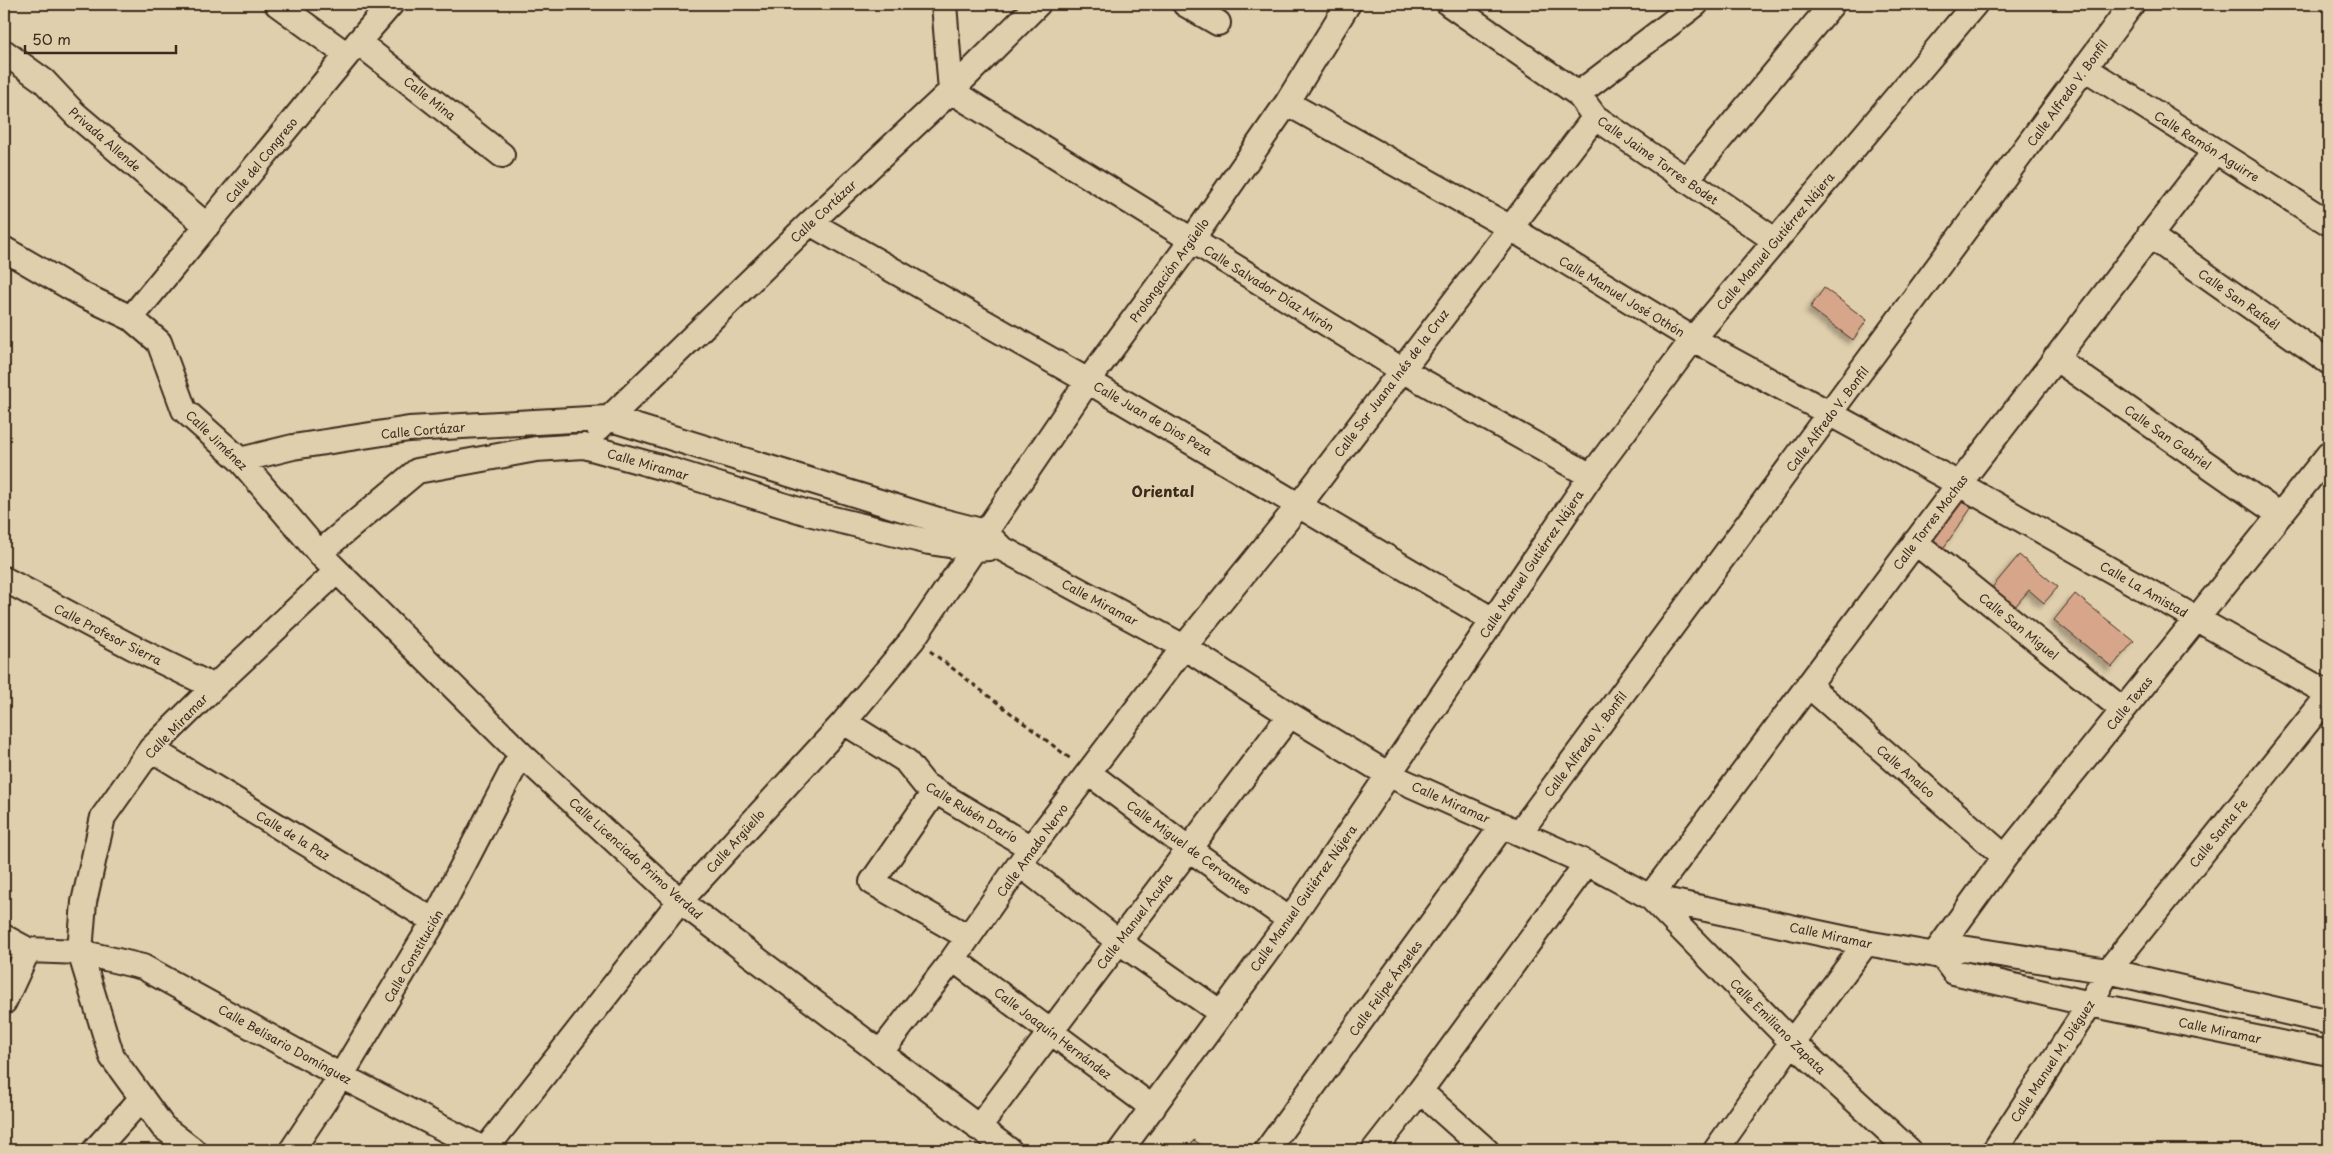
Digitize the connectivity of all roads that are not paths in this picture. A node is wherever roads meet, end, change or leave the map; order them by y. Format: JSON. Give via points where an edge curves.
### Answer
{"nodes":[{"id":1,"x":276,"y":4,"type":"edge"},
{"id":2,"x":392,"y":4,"type":"edge"},
{"id":3,"x":944,"y":4,"type":"edge"},
{"id":4,"x":1038,"y":4,"type":"edge"},
{"id":5,"x":1185,"y":4,"type":"edge"},
{"id":6,"x":1348,"y":4,"type":"edge"},
{"id":7,"x":1449,"y":4,"type":"edge"},
{"id":8,"x":1696,"y":4,"type":"edge"},
{"id":9,"x":1832,"y":4,"type":"edge"},
{"id":10,"x":1975,"y":4,"type":"edge"},
{"id":11,"x":2132,"y":4,"type":"edge"},
{"id":12,"x":1218,"y":23,"type":"dead end"},
{"id":13,"x":353,"y":48,"type":"junction"},
{"id":14,"x":4,"y":52,"type":"edge"},
{"id":15,"x":2086,"y":69,"type":"junction"},
{"id":16,"x":952,"y":91,"type":"junction"},
{"id":17,"x":1578,"y":94,"type":"junction"},
{"id":18,"x":1287,"y":103,"type":"junction"},
{"id":19,"x":1595,"y":117,"type":"junction"},
{"id":20,"x":2216,"y":151,"type":"junction"},
{"id":21,"x":502,"y":155,"type":"dead end"},
{"id":22,"x":1686,"y":180,"type":"junction"},
{"id":23,"x":810,"y":223,"type":"junction"},
{"id":24,"x":2329,"y":223,"type":"edge"},
{"id":25,"x":207,"y":226,"type":"junction"},
{"id":26,"x":1509,"y":227,"type":"junction"},
{"id":27,"x":2149,"y":235,"type":"junction"},
{"id":28,"x":1192,"y":240,"type":"junction"},
{"id":29,"x":1776,"y":241,"type":"junction"},
{"id":30,"x":4,"y":249,"type":"edge"},
{"id":31,"x":131,"y":318,"type":"junction"},
{"id":32,"x":1693,"y":339,"type":"junction"},
{"id":33,"x":2055,"y":358,"type":"junction"},
{"id":34,"x":2329,"y":362,"type":"edge"},
{"id":35,"x":1402,"y":370,"type":"junction"},
{"id":36,"x":1088,"y":380,"type":"junction"},
{"id":37,"x":1830,"y":414,"type":"junction"},
{"id":38,"x":608,"y":418,"type":"junction"},
{"id":39,"x":584,"y":446,"type":"junction"},
{"id":40,"x":2329,"y":454,"type":"edge"},
{"id":41,"x":240,"y":460,"type":"junction"},
{"id":42,"x":1591,"y":476,"type":"junction"},
{"id":43,"x":1959,"y":484,"type":"junction"},
{"id":44,"x":1300,"y":504,"type":"junction"},
{"id":45,"x":2280,"y":515,"type":"junction"},
{"id":46,"x":1915,"y":542,"type":"junction"},
{"id":47,"x":987,"y":543,"type":"junction"},
{"id":48,"x":319,"y":553,"type":"junction"},
{"id":49,"x":337,"y":571,"type":"junction"},
{"id":50,"x":4,"y":580,"type":"edge"},
{"id":51,"x":2196,"y":619,"type":"junction"},
{"id":52,"x":1493,"y":620,"type":"junction"},
{"id":53,"x":1184,"y":647,"type":"junction"},
{"id":54,"x":214,"y":686,"type":"junction"},
{"id":55,"x":1808,"y":686,"type":"junction"},
{"id":56,"x":2329,"y":694,"type":"edge"},
{"id":57,"x":2123,"y":710,"type":"junction"},
{"id":58,"x":1290,"y":715,"type":"junction"},
{"id":59,"x":844,"y":722,"type":"junction"},
{"id":60,"x":151,"y":749,"type":"junction"},
{"id":61,"x":521,"y":754,"type":"junction"},
{"id":62,"x":1089,"y":773,"type":"junction"},
{"id":63,"x":1389,"y":775,"type":"junction"},
{"id":64,"x":935,"y":791,"type":"junction"},
{"id":65,"x":1511,"y":829,"type":"junction"},
{"id":66,"x":1189,"y":849,"type":"junction"},
{"id":67,"x":1026,"y":857,"type":"junction"},
{"id":68,"x":2005,"y":857,"type":"junction"},
{"id":69,"x":1587,"y":863,"type":"junction"},
{"id":70,"x":1650,"y":897,"type":"junction"},
{"id":71,"x":680,"y":901,"type":"junction"},
{"id":72,"x":1290,"y":920,"type":"junction"},
{"id":73,"x":434,"y":921,"type":"junction"},
{"id":74,"x":4,"y":937,"type":"edge"},
{"id":75,"x":968,"y":937,"type":"junction"},
{"id":76,"x":1118,"y":941,"type":"junction"},
{"id":77,"x":1866,"y":943,"type":"junction"},
{"id":78,"x":28,"y":950,"type":"junction"},
{"id":79,"x":80,"y":952,"type":"junction"},
{"id":80,"x":1938,"y":955,"type":"junction"},
{"id":81,"x":953,"y":959,"type":"junction"},
{"id":82,"x":2108,"y":972,"type":"junction"},
{"id":83,"x":4,"y":1002,"type":"edge"},
{"id":84,"x":2090,"y":1004,"type":"junction"},
{"id":85,"x":1221,"y":1013,"type":"junction"},
{"id":86,"x":2328,"y":1020,"type":"edge"},
{"id":87,"x":1051,"y":1032,"type":"junction"},
{"id":88,"x":1792,"y":1042,"type":"junction"},
{"id":89,"x":2318,"y":1051,"type":"edge"},
{"id":90,"x":880,"y":1053,"type":"junction"},
{"id":91,"x":342,"y":1076,"type":"junction"},
{"id":92,"x":1420,"y":1091,"type":"junction"},
{"id":93,"x":142,"y":1098,"type":"junction"},
{"id":94,"x":1153,"y":1108,"type":"junction"},
{"id":95,"x":978,"y":1128,"type":"junction"},
{"id":96,"x":95,"y":1150,"type":"edge"},
{"id":97,"x":193,"y":1150,"type":"edge"},
{"id":98,"x":292,"y":1150,"type":"edge"},
{"id":99,"x":485,"y":1150,"type":"edge"},
{"id":100,"x":1009,"y":1150,"type":"edge"},
{"id":101,"x":1121,"y":1150,"type":"edge"},
{"id":102,"x":1267,"y":1150,"type":"edge"},
{"id":103,"x":1374,"y":1150,"type":"edge"},
{"id":104,"x":1486,"y":1150,"type":"edge"},
{"id":105,"x":1716,"y":1150,"type":"edge"},
{"id":106,"x":1909,"y":1150,"type":"edge"},
{"id":107,"x":1995,"y":1150,"type":"edge"}],
"edges":[{"from":1,"to":13,"type":"street","name":"Calle Mina"},
{"from":2,"to":13,"type":"street","name":"Calle del Congreso"},
{"from":3,"to":16,"type":"street"},
{"from":4,"to":16,"type":"street","name":"Calle Cortázar"},
{"from":5,"to":12,"type":"street"},
{"from":6,"to":18,"type":"street","name":"Prolongación Argüello"},
{"from":7,"to":17,"type":"street","name":"Calle Jaime Torres Bodet"},
{"from":8,"to":17,"type":"street"},
{"from":9,"to":22,"type":"street"},
{"from":10,"to":29,"type":"street","name":"Calle Manuel Gutiérrez Nájera"},
{"from":11,"to":15,"type":"street","name":"Calle Alfredo V. Bonfil"},
{"from":13,"to":21,"type":"street","name":"Calle Mina"},
{"from":13,"to":25,"type":"street","name":"Calle del Congreso"},
{"from":14,"to":25,"type":"street","name":"Privada Allende","via":[[44,81],[75,114]]},
{"from":15,"to":20,"type":"street","name":"Calle Ramón Aguirre"},
{"from":15,"to":37,"type":"street","name":"Calle Alfredo V. Bonfil"},
{"from":16,"to":23,"type":"street","name":"Calle Cortázar"},
{"from":16,"to":28,"type":"street","name":"Calle Salvador Díaz Mirón"},
{"from":17,"to":19,"type":"street","name":"Calle Jaime Torres Bodet"},
{"from":18,"to":26,"type":"street","name":"Calle Manuel José Othón"},
{"from":18,"to":28,"type":"street","name":"Prolongación Argüello"},
{"from":19,"to":22,"type":"street","name":"Calle Jaime Torres Bodet"},
{"from":19,"to":26,"type":"street","name":"Calle Sor Juana Inés de la Cruz"},
{"from":20,"to":24,"type":"street","name":"Calle Ramón Aguirre"},
{"from":20,"to":27,"type":"street","name":"Calle Torres Mochas"},
{"from":22,"to":29,"type":"street","name":"Calle Jaime Torres Bodet"},
{"from":23,"to":36,"type":"street","name":"Calle Juan de Dios Peza"},
{"from":23,"to":38,"type":"street","name":"Calle Cortázar"},
{"from":25,"to":31,"type":"street","name":"Calle del Congreso"},
{"from":26,"to":32,"type":"street","name":"Calle Manuel José Othón"},
{"from":26,"to":35,"type":"street","name":"Calle Sor Juana Inés de la Cruz"},
{"from":27,"to":33,"type":"street","name":"Calle Torres Mochas"},
{"from":27,"to":34,"type":"street","name":"Calle San Rafaél"},
{"from":28,"to":35,"type":"street","name":"Calle Salvador Díaz Mirón"},
{"from":28,"to":36,"type":"street","name":"Prolongación Argüello"},
{"from":29,"to":32,"type":"street","name":"Calle Manuel Gutiérrez Nájera"},
{"from":30,"to":31,"type":"street","name":"Calle Jiménez","via":[[83,295]]},
{"from":31,"to":41,"type":"street","name":"Calle Jiménez","via":[[159,342],[184,410]]},
{"from":32,"to":37,"type":"street","name":"Calle Manuel José Othón"},
{"from":32,"to":42,"type":"street","name":"Calle Manuel Gutiérrez Nájera"},
{"from":33,"to":43,"type":"street","name":"Calle Torres Mochas"},
{"from":33,"to":45,"type":"street","name":"Calle San Gabriel"},
{"from":35,"to":42,"type":"street","name":"Calle Salvador Díaz Mirón"},
{"from":35,"to":44,"type":"street","name":"Calle Sor Juana Inés de la Cruz"},
{"from":36,"to":44,"type":"street","name":"Calle Juan de Dios Peza"},
{"from":36,"to":47,"type":"street","name":"Prolongación Argüello"},
{"from":37,"to":43,"type":"street","name":"Calle Manuel José Othón"},
{"from":37,"to":65,"type":"street","name":"Calle Alfredo V. Bonfil"},
{"from":38,"to":39,"type":"street","name":"Calle Cortázar"},
{"from":38,"to":41,"type":"street","name":"Calle Cortázar","via":[[409,429],[293,447]]},
{"from":38,"to":47,"type":"street","name":"Calle Miramar","via":[[938,520]]},
{"from":39,"to":47,"type":"street","name":"Calle Miramar","via":[[808,513],[929,542]]},
{"from":39,"to":48,"type":"street","name":"Calle Miramar","via":[[536,449],[417,471]]},
{"from":40,"to":45,"type":"street","name":"Calle Texas"},
{"from":41,"to":48,"type":"street","name":"Calle Jiménez"},
{"from":42,"to":52,"type":"street","name":"Calle Manuel Gutiérrez Nájera"},
{"from":43,"to":46,"type":"street","name":"Calle Torres Mochas"},
{"from":43,"to":51,"type":"street","name":"Calle La Amistad"},
{"from":44,"to":52,"type":"street","name":"Calle Juan de Dios Peza"},
{"from":44,"to":53,"type":"street","name":"Calle Sor Juana Inés de la Cruz"},
{"from":45,"to":51,"type":"street","name":"Calle Texas"},
{"from":46,"to":55,"type":"street","name":"Calle Torres Mochas"},
{"from":46,"to":57,"type":"street","name":"Calle San Miguel"},
{"from":47,"to":53,"type":"street","name":"Calle Miramar"},
{"from":47,"to":59,"type":"street","name":"Calle Argüello"},
{"from":48,"to":49,"type":"street","name":"Calle Jiménez"},
{"from":49,"to":54,"type":"street","name":"Calle Miramar"},
{"from":49,"to":61,"type":"street","name":"Calle Licenciado Primo Verdad"},
{"from":50,"to":54,"type":"street","name":"Calle Profesor Sierra"},
{"from":51,"to":56,"type":"street","name":"Calle La Amistad"},
{"from":51,"to":57,"type":"street","name":"Calle Texas"},
{"from":52,"to":63,"type":"street","name":"Calle Manuel Gutiérrez Nájera"},
{"from":53,"to":58,"type":"street","name":"Calle Miramar"},
{"from":53,"to":62,"type":"street","name":"Calle Amado Nervo"},
{"from":54,"to":60,"type":"street","name":"Calle Miramar"},
{"from":55,"to":68,"type":"street","name":"Calle Analco"},
{"from":55,"to":70,"type":"street","name":"Calle Torres Mochas"},
{"from":56,"to":82,"type":"street","name":"Calle Santa Fe"},
{"from":57,"to":68,"type":"street","name":"Calle Texas"},
{"from":58,"to":63,"type":"street","name":"Calle Miramar"},
{"from":58,"to":66,"type":"street","name":"Calle Manuel Acuña"},
{"from":59,"to":64,"type":"street","name":"Calle Rubén Darío","via":[[905,760],[925,785]]},
{"from":59,"to":71,"type":"street","name":"Calle Argüello"},
{"from":60,"to":73,"type":"street","name":"Calle de la Paz"},
{"from":60,"to":79,"type":"street","name":"Calle Miramar","via":[[103,817],[84,902]]},
{"from":61,"to":71,"type":"street","name":"Calle Licenciado Primo Verdad"},
{"from":61,"to":73,"type":"street","name":"Calle Constitución"},
{"from":62,"to":66,"type":"street","name":"Calle Miguel de Cervantes"},
{"from":62,"to":67,"type":"street","name":"Calle Amado Nervo"},
{"from":63,"to":65,"type":"street","name":"Calle Miramar"},
{"from":63,"to":72,"type":"street","name":"Calle Manuel Gutiérrez Nájera"},
{"from":64,"to":67,"type":"street","name":"Calle Rubén Darío"},
{"from":64,"to":75,"type":"street","via":[[872,882]]},
{"from":65,"to":69,"type":"street","name":"Calle Miramar"},
{"from":65,"to":102,"type":"street","name":"Calle Felipe Ángeles"},
{"from":66,"to":72,"type":"street","name":"Calle Miguel de Cervantes"},
{"from":66,"to":76,"type":"street","name":"Calle Manuel Acuña"},
{"from":67,"to":75,"type":"street","name":"Calle Amado Nervo"},
{"from":67,"to":76,"type":"street","name":"Calle Rubén Darío"},
{"from":68,"to":80,"type":"street","name":"Calle Texas"},
{"from":69,"to":70,"type":"street","name":"Calle Miramar"},
{"from":69,"to":92,"type":"street"},
{"from":70,"to":77,"type":"street","name":"Calle Miramar"},
{"from":70,"to":88,"type":"street","name":"Calle Emiliano Zapata"},
{"from":71,"to":90,"type":"street","name":"Calle Licenciado Primo Verdad"},
{"from":71,"to":99,"type":"street","name":"Calle Argüello"},
{"from":72,"to":85,"type":"street","name":"Calle Manuel Gutiérrez Nájera"},
{"from":73,"to":91,"type":"street","name":"Calle Constitución"},
{"from":74,"to":78,"type":"street"},
{"from":75,"to":81,"type":"street","name":"Calle Amado Nervo"},
{"from":76,"to":85,"type":"street","name":"Calle Rubén Darío"},
{"from":76,"to":87,"type":"street","name":"Calle Manuel Acuña"},
{"from":77,"to":80,"type":"street","name":"Calle Miramar"},
{"from":77,"to":88,"type":"street"},
{"from":78,"to":79,"type":"street","name":"Calle Belisario Domínguez"},
{"from":78,"to":83,"type":"street"},
{"from":79,"to":91,"type":"street","name":"Calle Belisario Domínguez","via":[[143,967]]},
{"from":79,"to":93,"type":"street","via":[[112,1057]]},
{"from":80,"to":82,"type":"street","name":"Calle Miramar","via":[[1962,948]]},
{"from":80,"to":84,"type":"street","name":"Calle Miramar","via":[[1954,972]]},
{"from":81,"to":87,"type":"street","name":"Calle Joaquín Hernández"},
{"from":81,"to":90,"type":"street","name":"Calle Amado Nervo"},
{"from":82,"to":84,"type":"street","name":"Calle Manuel M. Diéguez"},
{"from":82,"to":86,"type":"street","name":"Calle Miramar"},
{"from":84,"to":89,"type":"street","name":"Calle Miramar"},
{"from":84,"to":107,"type":"street","name":"Calle Manuel M. Diéguez"},
{"from":85,"to":94,"type":"street","name":"Calle Manuel Gutiérrez Nájera"},
{"from":86,"to":89,"type":"street"},
{"from":87,"to":94,"type":"street","name":"Calle Joaquín Hernández"},
{"from":87,"to":95,"type":"street","name":"Calle Manuel Acuña"},
{"from":88,"to":105,"type":"street"},
{"from":88,"to":106,"type":"street","name":"Calle Emiliano Zapata"},
{"from":90,"to":95,"type":"street","name":"Calle Licenciado Primo Verdad"},
{"from":91,"to":98,"type":"street","name":"Calle Constitución"},
{"from":91,"to":99,"type":"street","name":"Calle Belisario Domínguez"},
{"from":92,"to":103,"type":"street"},
{"from":92,"to":104,"type":"street"},
{"from":93,"to":96,"type":"street"},
{"from":93,"to":97,"type":"street","via":[[163,1127]]},
{"from":94,"to":101,"type":"street","name":"Calle Manuel Gutiérrez Nájera"},
{"from":95,"to":100,"type":"street","name":"Calle Licenciado Primo Verdad"}]}
